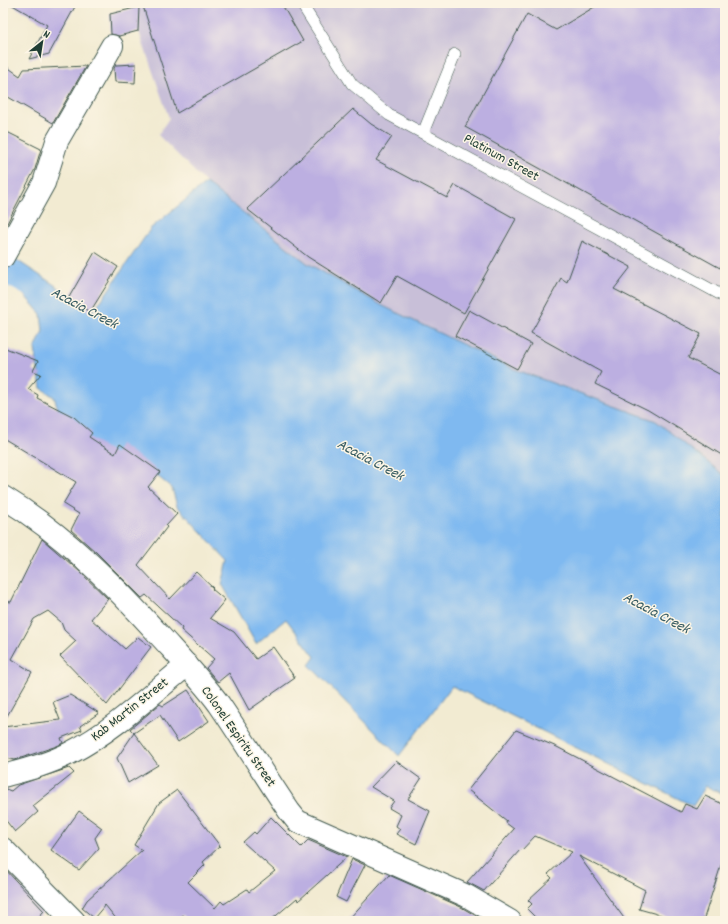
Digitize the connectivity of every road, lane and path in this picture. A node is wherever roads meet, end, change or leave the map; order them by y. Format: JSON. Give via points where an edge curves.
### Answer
{"nodes":[{"id":1,"x":301,"y":3,"type":"edge"},
{"id":2,"x":112,"y":46,"type":"dead end"},
{"id":3,"x":455,"y":54,"type":"dead end"},
{"id":4,"x":423,"y":133,"type":"junction"},
{"id":5,"x":3,"y":257,"type":"edge"},
{"id":6,"x":725,"y":297,"type":"edge"},
{"id":7,"x":3,"y":497,"type":"edge"},
{"id":8,"x":187,"y":665,"type":"junction"},
{"id":9,"x":3,"y":776,"type":"edge"},
{"id":10,"x":3,"y":849,"type":"edge"},
{"id":11,"x":74,"y":921,"type":"edge"},
{"id":12,"x":510,"y":921,"type":"edge"}],
"edges":[{"from":1,"to":4,"type":"lane","name":"Platinum Street","via":[[352,84],[390,115]]},
{"from":2,"to":5,"type":"street","via":[[57,141],[44,183]]},
{"from":3,"to":4,"type":"lane"},
{"from":4,"to":6,"type":"lane","name":"Platinum Street"},
{"from":7,"to":8,"type":"street","name":"Colonel Espiritu Street","via":[[33,515],[58,535],[127,600]]},
{"from":8,"to":9,"type":"street","name":"Kab Martin Street","via":[[106,731],[69,754]]},
{"from":8,"to":12,"type":"street","name":"Colonel Espiritu Street","via":[[218,703],[297,821],[467,896]]},
{"from":10,"to":11,"type":"street"}]}
